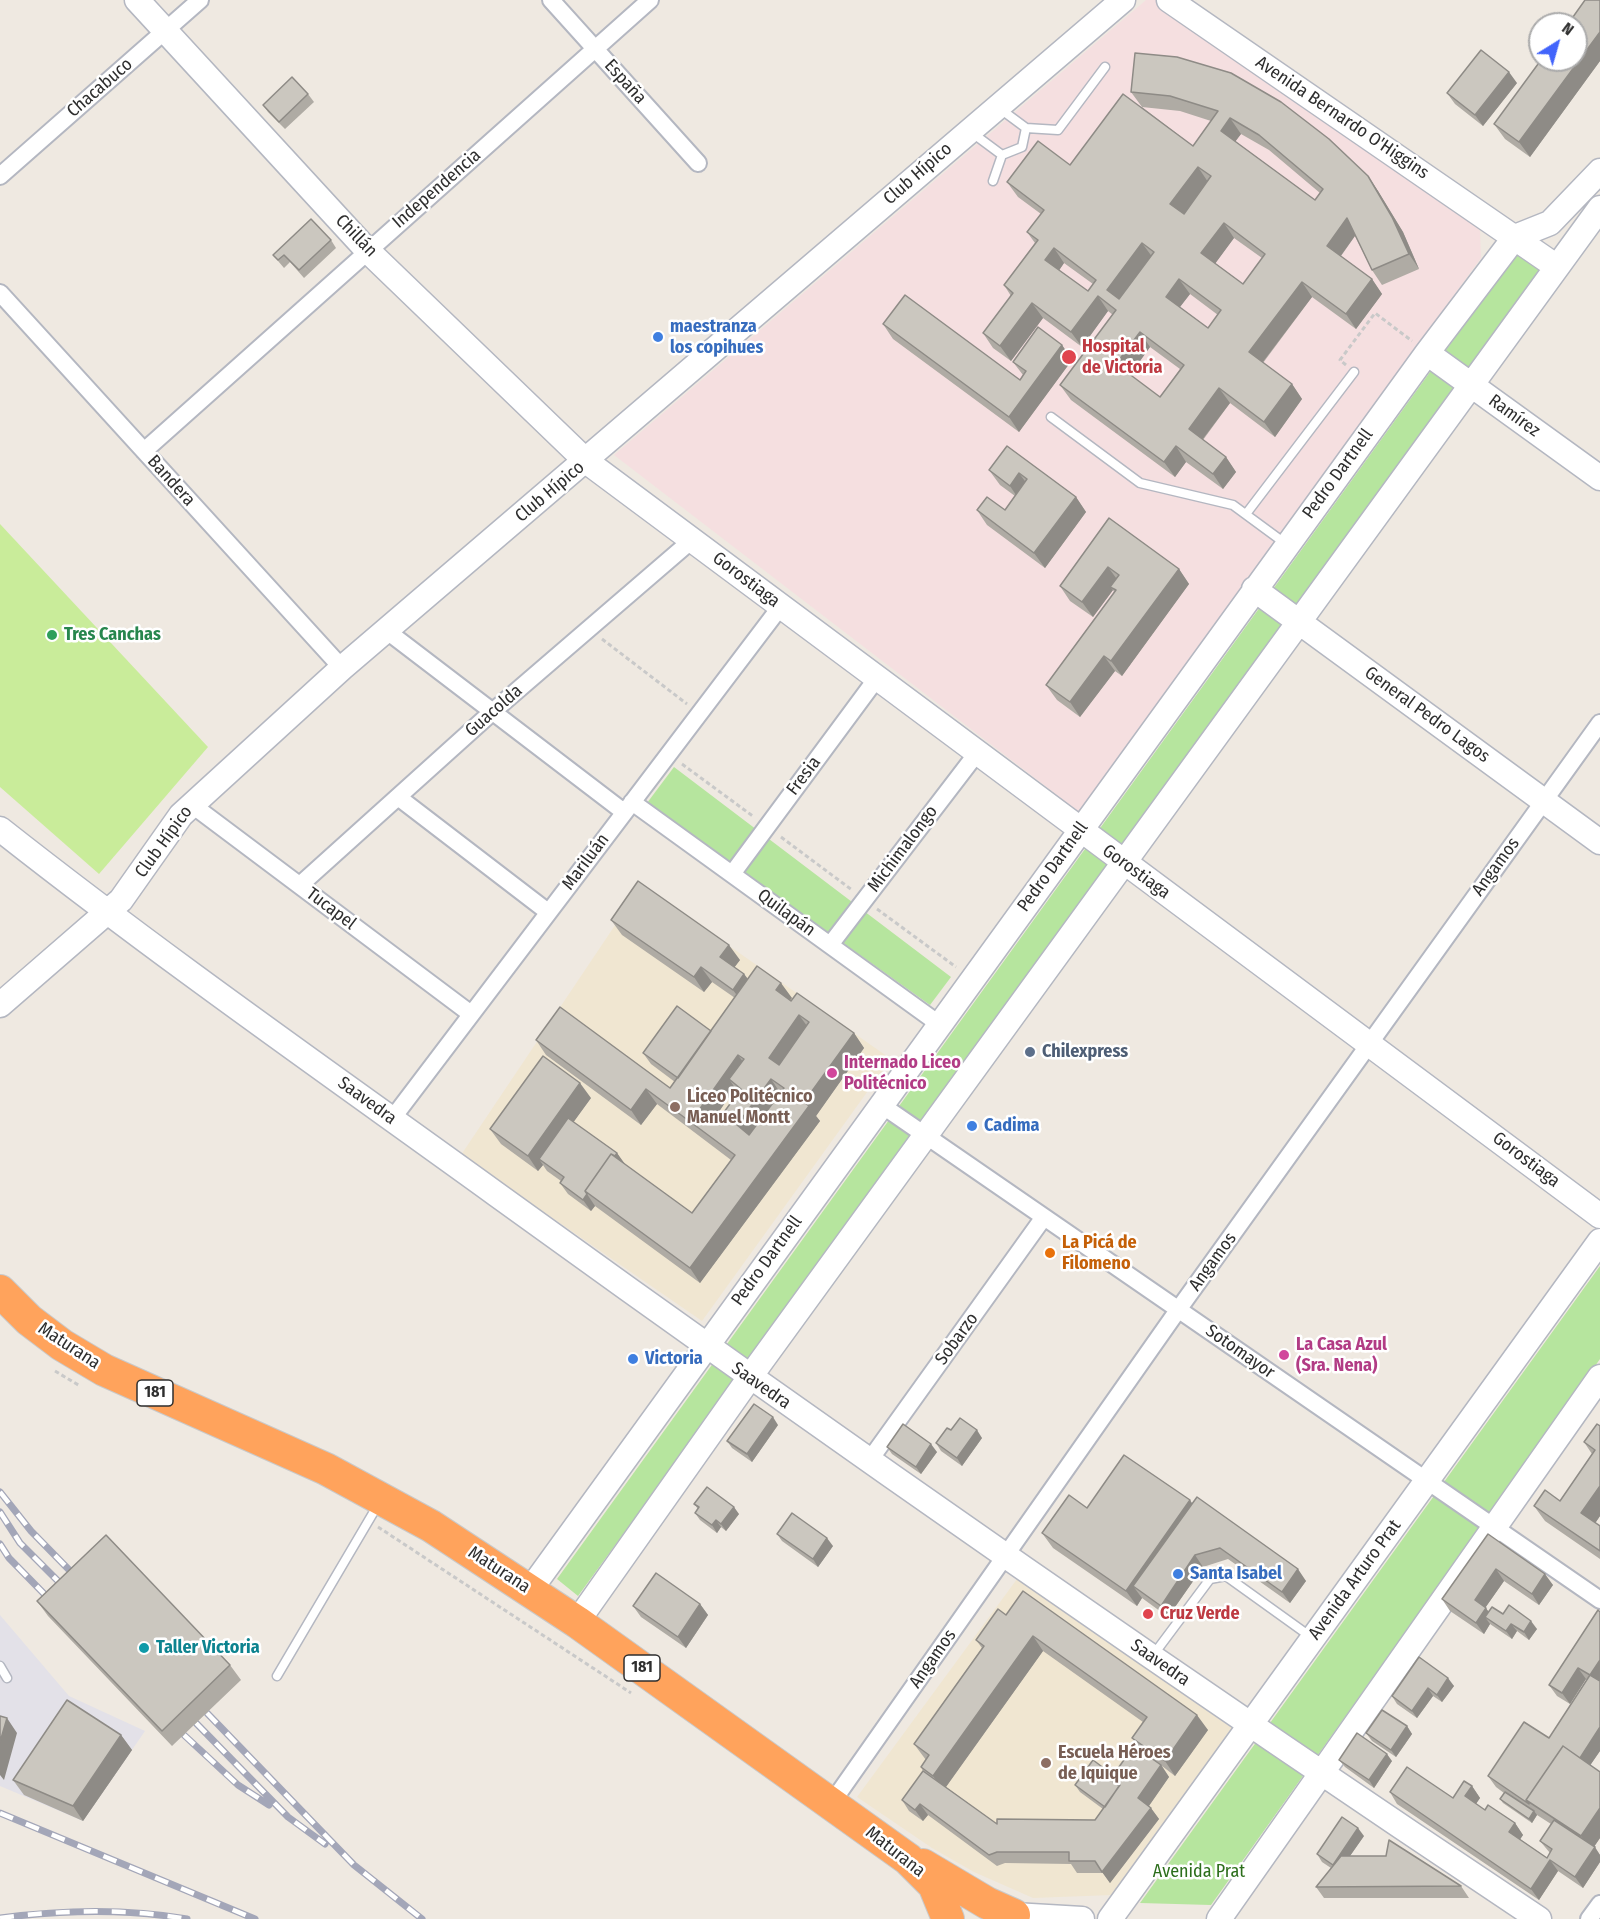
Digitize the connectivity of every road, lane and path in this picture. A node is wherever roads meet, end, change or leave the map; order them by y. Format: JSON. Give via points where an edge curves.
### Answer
{"nodes":[{"id":1,"x":137,"y":0,"type":"edge"},
{"id":2,"x":200,"y":0,"type":"edge"},
{"id":3,"x":551,"y":0,"type":"edge"},
{"id":4,"x":650,"y":0,"type":"edge"},
{"id":5,"x":1123,"y":0,"type":"edge"},
{"id":6,"x":1169,"y":0,"type":"edge"},
{"id":7,"x":1194,"y":0,"type":"edge"},
{"id":8,"x":165,"y":31,"type":"junction"},
{"id":9,"x":595,"y":49,"type":"junction"},
{"id":10,"x":1105,"y":67,"type":"dead end"},
{"id":11,"x":996,"y":106,"type":"junction"},
{"id":12,"x":1026,"y":128,"type":"junction"},
{"id":13,"x":969,"y":130,"type":"junction"},
{"id":14,"x":1002,"y":155,"type":"junction"},
{"id":15,"x":698,"y":163,"type":"dead end"},
{"id":16,"x":1600,"y":171,"type":"edge"},
{"id":17,"x":0,"y":176,"type":"edge"},
{"id":18,"x":993,"y":181,"type":"dead end"},
{"id":19,"x":1600,"y":208,"type":"edge"},
{"id":20,"x":1476,"y":210,"type":"junction"},
{"id":21,"x":1515,"y":237,"type":"junction"},
{"id":22,"x":367,"y":250,"type":"junction"},
{"id":23,"x":1557,"y":267,"type":"junction"},
{"id":24,"x":1489,"y":271,"type":"junction"},
{"id":25,"x":0,"y":293,"type":"edge"},
{"id":26,"x":1427,"y":353,"type":"junction"},
{"id":27,"x":1354,"y":372,"type":"joint"},
{"id":28,"x":1471,"y":385,"type":"junction"},
{"id":29,"x":1051,"y":417,"type":"dead end"},
{"id":30,"x":144,"y":451,"type":"junction"},
{"id":31,"x":586,"y":461,"type":"junction"},
{"id":32,"x":1600,"y":478,"type":"edge"},
{"id":33,"x":1246,"y":514,"type":"junction"},
{"id":34,"x":692,"y":540,"type":"junction"},
{"id":35,"x":1286,"y":544,"type":"junction"},
{"id":36,"x":1254,"y":589,"type":"junction"},
{"id":37,"x":781,"y":606,"type":"junction"},
{"id":38,"x":1299,"y":622,"type":"junction"},
{"id":39,"x":588,"y":629,"type":"junction"},
{"id":40,"x":387,"y":631,"type":"junction"},
{"id":41,"x":342,"y":669,"type":"junction"},
{"id":42,"x":877,"y":678,"type":"junction"},
{"id":43,"x":491,"y":713,"type":"junction"},
{"id":44,"x":700,"y":714,"type":"junction"},
{"id":45,"x":1600,"y":723,"type":"edge"},
{"id":46,"x":977,"y":753,"type":"junction"},
{"id":47,"x":669,"y":754,"type":"junction"},
{"id":48,"x":398,"y":797,"type":"junction"},
{"id":49,"x":1544,"y":801,"type":"junction"},
{"id":50,"x":191,"y":804,"type":"junction"},
{"id":51,"x":628,"y":807,"type":"junction"},
{"id":52,"x":767,"y":826,"type":"junction"},
{"id":53,"x":0,"y":829,"type":"edge"},
{"id":54,"x":1080,"y":830,"type":"junction"},
{"id":55,"x":1600,"y":842,"type":"edge"},
{"id":56,"x":1124,"y":863,"type":"junction"},
{"id":57,"x":732,"y":874,"type":"junction"},
{"id":58,"x":300,"y":885,"type":"junction"},
{"id":59,"x":865,"y":900,"type":"junction"},
{"id":60,"x":548,"y":912,"type":"junction"},
{"id":61,"x":107,"y":914,"type":"junction"},
{"id":62,"x":830,"y":945,"type":"junction"},
{"id":63,"x":972,"y":979,"type":"junction"},
{"id":64,"x":0,"y":1005,"type":"edge"},
{"id":65,"x":471,"y":1014,"type":"junction"},
{"id":66,"x":939,"y":1024,"type":"junction"},
{"id":67,"x":1369,"y":1043,"type":"junction"},
{"id":68,"x":880,"y":1104,"type":"junction"},
{"id":69,"x":392,"y":1119,"type":"junction"},
{"id":70,"x":925,"y":1135,"type":"junction"},
{"id":71,"x":1600,"y":1215,"type":"edge"},
{"id":72,"x":1044,"y":1218,"type":"junction"},
{"id":73,"x":1600,"y":1241,"type":"edge"},
{"id":74,"x":0,"y":1291,"type":"edge"},
{"id":75,"x":1178,"y":1310,"type":"junction"},
{"id":76,"x":706,"y":1346,"type":"junction"},
{"id":77,"x":49,"y":1365,"type":"dead end"},
{"id":78,"x":1600,"y":1377,"type":"edge"},
{"id":79,"x":749,"y":1378,"type":"junction"},
{"id":80,"x":85,"y":1388,"type":"dead end"},
{"id":81,"x":869,"y":1461,"type":"junction"},
{"id":82,"x":1427,"y":1481,"type":"junction"},
{"id":83,"x":375,"y":1510,"type":"junction"},
{"id":84,"x":1493,"y":1527,"type":"junction"},
{"id":85,"x":1005,"y":1556,"type":"junction"},
{"id":86,"x":530,"y":1590,"type":"junction"},
{"id":87,"x":1600,"y":1600,"type":"edge"},
{"id":88,"x":577,"y":1622,"type":"junction"},
{"id":89,"x":1313,"y":1639,"type":"junction"},
{"id":90,"x":1152,"y":1657,"type":"junction"},
{"id":91,"x":0,"y":1666,"type":"edge"},
{"id":92,"x":277,"y":1676,"type":"dead end"},
{"id":93,"x":7,"y":1678,"type":"dead end"},
{"id":94,"x":638,"y":1698,"type":"dead end"},
{"id":95,"x":1251,"y":1725,"type":"junction"},
{"id":96,"x":1321,"y":1774,"type":"junction"},
{"id":97,"x":831,"y":1804,"type":"junction"},
{"id":98,"x":908,"y":1859,"type":"junction"},
{"id":99,"x":1600,"y":1904,"type":"edge"},
{"id":100,"x":1010,"y":1917,"type":"edge"},
{"id":101,"x":948,"y":1919,"type":"edge"},
{"id":102,"x":973,"y":1919,"type":"edge"},
{"id":103,"x":1082,"y":1919,"type":"edge"},
{"id":104,"x":1110,"y":1919,"type":"edge"},
{"id":105,"x":1218,"y":1919,"type":"edge"},
{"id":106,"x":1539,"y":1919,"type":"edge"},
{"id":107,"x":1589,"y":1919,"type":"edge"}],
"edges":[{"from":1,"to":8,"type":"street","name":"Chillán"},
{"from":2,"to":8,"type":"street","name":"Chacabuco"},
{"from":3,"to":9,"type":"street","name":"España"},
{"from":4,"to":9,"type":"street","name":"Independencia"},
{"from":5,"to":11,"type":"street","name":"Club Hípico"},
{"from":6,"to":20,"type":"street","name":"Avenida Bernardo O'Higgins"},
{"from":7,"to":21,"type":"street","name":"Avenida Bernardo O'Higgins","via":[[1484,198],[1503,216]]},
{"from":8,"to":17,"type":"street","name":"Chacabuco"},
{"from":8,"to":22,"type":"street","name":"Chillán"},
{"from":9,"to":15,"type":"street","name":"España"},
{"from":9,"to":22,"type":"street","name":"Independencia"},
{"from":10,"to":12,"type":"lane","via":[[1058,130]]},
{"from":11,"to":12,"type":"lane"},
{"from":11,"to":13,"type":"street","name":"Club Hípico"},
{"from":12,"to":14,"type":"lane","via":[[1022,147]]},
{"from":13,"to":14,"type":"lane"},
{"from":13,"to":31,"type":"street","name":"Club Hípico"},
{"from":14,"to":18,"type":"lane"},
{"from":16,"to":21,"type":"street","via":[[1550,223]]},
{"from":19,"to":23,"type":"street"},
{"from":20,"to":21,"type":"street","name":"Avenida Bernardo O'Higgins"},
{"from":20,"to":24,"type":"street","via":[[1490,240]]},
{"from":21,"to":23,"type":"street","name":"Avenida Bernardo O'Higgins"},
{"from":21,"to":24,"type":"street","name":"Pedro Dartnell"},
{"from":22,"to":30,"type":"street","name":"Independencia"},
{"from":22,"to":31,"type":"street","name":"Chillán"},
{"from":23,"to":28,"type":"street"},
{"from":24,"to":26,"type":"street","name":"Pedro Dartnell"},
{"from":25,"to":30,"type":"street","name":"Bandera"},
{"from":26,"to":27,"type":"path","via":[[1375,313],[1340,360]]},
{"from":26,"to":28,"type":"street","name":"Ramírez"},
{"from":26,"to":35,"type":"street","name":"Pedro Dartnell"},
{"from":27,"to":33,"type":"lane"},
{"from":28,"to":32,"type":"street","name":"Ramírez"},
{"from":28,"to":38,"type":"street"},
{"from":29,"to":33,"type":"lane","via":[[1140,483],[1233,505]]},
{"from":30,"to":41,"type":"street","name":"Bandera"},
{"from":31,"to":34,"type":"street","name":"Gorostiaga"},
{"from":31,"to":40,"type":"street","name":"Club Hípico"},
{"from":33,"to":35,"type":"lane"},
{"from":34,"to":37,"type":"street","name":"Gorostiaga"},
{"from":34,"to":39,"type":"street","name":"Guacolda"},
{"from":35,"to":36,"type":"street","name":"Pedro Dartnell"},
{"from":36,"to":38,"type":"street","name":"General Pedro Lagos"},
{"from":36,"to":54,"type":"street","name":"Pedro Dartnell"},
{"from":37,"to":42,"type":"street","name":"Gorostiaga"},
{"from":37,"to":44,"type":"street","name":"Mariluán"},
{"from":38,"to":49,"type":"street","name":"General Pedro Lagos"},
{"from":38,"to":56,"type":"street"},
{"from":39,"to":43,"type":"street","name":"Guacolda"},
{"from":39,"to":44,"type":"path"},
{"from":40,"to":41,"type":"street","name":"Club Hípico"},
{"from":40,"to":43,"type":"street","name":"Quilapán"},
{"from":41,"to":50,"type":"street","name":"Club Hípico"},
{"from":42,"to":46,"type":"street","name":"Gorostiaga"},
{"from":42,"to":52,"type":"street","name":"Fresia"},
{"from":43,"to":48,"type":"street","name":"Guacolda"},
{"from":43,"to":51,"type":"street","name":"Quilapán"},
{"from":44,"to":47,"type":"street","name":"Mariluán"},
{"from":45,"to":49,"type":"street","name":"Angamos"},
{"from":46,"to":54,"type":"street","name":"Gorostiaga"},
{"from":46,"to":59,"type":"street","name":"Michimalongo"},
{"from":47,"to":51,"type":"street","name":"Mariluán"},
{"from":47,"to":52,"type":"path"},
{"from":48,"to":58,"type":"street","name":"Guacolda"},
{"from":48,"to":60,"type":"street"},
{"from":49,"to":55,"type":"street","name":"General Pedro Lagos"},
{"from":49,"to":67,"type":"street","name":"Angamos"},
{"from":50,"to":58,"type":"street","name":"Tucapel"},
{"from":50,"to":61,"type":"street","name":"Club Hípico"},
{"from":51,"to":57,"type":"street","name":"Quilapán"},
{"from":51,"to":60,"type":"street","name":"Mariluán"},
{"from":52,"to":57,"type":"street","name":"Fresia"},
{"from":52,"to":59,"type":"path"},
{"from":53,"to":61,"type":"street","name":"Saavedra"},
{"from":54,"to":56,"type":"street","name":"Gorostiaga"},
{"from":54,"to":63,"type":"street","name":"Pedro Dartnell"},
{"from":56,"to":67,"type":"street","name":"Gorostiaga"},
{"from":56,"to":70,"type":"street"},
{"from":57,"to":62,"type":"street","name":"Quilapán"},
{"from":58,"to":65,"type":"street","name":"Tucapel"},
{"from":59,"to":62,"type":"street","name":"Michimalongo"},
{"from":59,"to":63,"type":"path"},
{"from":60,"to":65,"type":"street","name":"Mariluán"},
{"from":61,"to":64,"type":"street","name":"Club Hípico"},
{"from":61,"to":69,"type":"street","name":"Saavedra"},
{"from":62,"to":66,"type":"street","name":"Quilapán"},
{"from":63,"to":66,"type":"street","name":"Pedro Dartnell"},
{"from":65,"to":69,"type":"street","name":"Mariluán"},
{"from":66,"to":68,"type":"street","name":"Pedro Dartnell"},
{"from":67,"to":71,"type":"street","name":"Gorostiaga"},
{"from":67,"to":75,"type":"street","name":"Angamos"},
{"from":68,"to":70,"type":"street","name":"Sotomayor"},
{"from":68,"to":76,"type":"street","name":"Pedro Dartnell"},
{"from":69,"to":76,"type":"street","name":"Saavedra"},
{"from":70,"to":72,"type":"street","name":"Sotomayor"},
{"from":70,"to":79,"type":"street"},
{"from":72,"to":75,"type":"street","name":"Sotomayor"},
{"from":72,"to":81,"type":"street","name":"Sobarzo"},
{"from":73,"to":82,"type":"street","name":"Avenida Arturo Prat"},
{"from":74,"to":83,"type":"highway","name":"Maturana","number":"181","via":[[29,1320],[104,1370],[326,1469]]},
{"from":75,"to":82,"type":"street","name":"Sotomayor"},
{"from":75,"to":85,"type":"street","name":"Angamos"},
{"from":76,"to":79,"type":"street","name":"Saavedra"},
{"from":76,"to":86,"type":"street","name":"Pedro Dartnell"},
{"from":77,"to":80,"type":"path","via":[[64,1379]]},
{"from":78,"to":84,"type":"street"},
{"from":79,"to":81,"type":"street","name":"Saavedra"},
{"from":79,"to":88,"type":"street"},
{"from":81,"to":85,"type":"street","name":"Saavedra"},
{"from":82,"to":84,"type":"street","name":"Sotomayor"},
{"from":82,"to":89,"type":"street","name":"Avenida Arturo Prat"},
{"from":83,"to":86,"type":"highway","name":"Maturana","number":"181"},
{"from":83,"to":92,"type":"lane"},
{"from":83,"to":94,"type":"path"},
{"from":84,"to":87,"type":"street","name":"Sotomayor"},
{"from":84,"to":96,"type":"street"},
{"from":85,"to":90,"type":"street","name":"Saavedra"},
{"from":85,"to":97,"type":"street","name":"Angamos"},
{"from":86,"to":88,"type":"highway","name":"Maturana","number":"181"},
{"from":88,"to":97,"type":"highway","name":"Maturana","number":"181"},
{"from":89,"to":90,"type":"lane","via":[[1226,1576],[1210,1579]]},
{"from":89,"to":95,"type":"street","name":"Avenida Arturo Prat"},
{"from":90,"to":95,"type":"street","name":"Saavedra"},
{"from":91,"to":93,"type":"lane"},
{"from":95,"to":96,"type":"street","name":"Saavedra"},
{"from":95,"to":104,"type":"street","name":"Avenida Arturo Prat"},
{"from":96,"to":105,"type":"street"},
{"from":96,"to":106,"type":"street","name":"Saavedra"},
{"from":97,"to":98,"type":"highway","name":"Maturana","number":"181"},
{"from":98,"to":100,"type":"highway","via":[[940,1873]]},
{"from":98,"to":101,"type":"highway","name":"Maturana","number":"181","via":[[933,1885]]},
{"from":99,"to":107,"type":"street"},
{"from":100,"to":102,"type":"highway","via":[[991,1913]]},
{"from":100,"to":103,"type":"street"}]}
